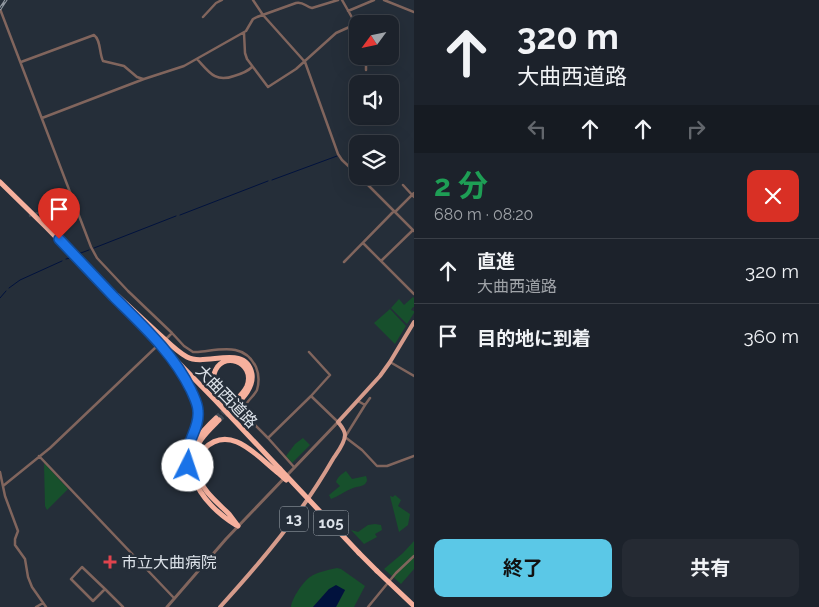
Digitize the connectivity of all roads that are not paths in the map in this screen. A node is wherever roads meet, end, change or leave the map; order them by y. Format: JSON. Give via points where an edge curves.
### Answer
{"nodes":[{"id":1,"x":222,"y":0,"type":"edge"},
{"id":2,"x":253,"y":0,"type":"edge"},
{"id":3,"x":340,"y":0,"type":"edge"},
{"id":4,"x":374,"y":0,"type":"edge"},
{"id":5,"x":384,"y":0,"type":"edge"},
{"id":6,"x":0,"y":9,"type":"edge"},
{"id":7,"x":348,"y":11,"type":"junction"},
{"id":8,"x":414,"y":12,"type":"edge"},
{"id":9,"x":263,"y":15,"type":"junction"},
{"id":10,"x":350,"y":15,"type":"edge"},
{"id":11,"x":203,"y":17,"type":"dead end"},
{"id":12,"x":349,"y":28,"type":"edge"},
{"id":13,"x":244,"y":33,"type":"junction"},
{"id":14,"x":196,"y":59,"type":"junction"},
{"id":15,"x":21,"y":62,"type":"junction"},
{"id":16,"x":305,"y":62,"type":"junction"},
{"id":17,"x":366,"y":65,"type":"edge"},
{"id":18,"x":252,"y":67,"type":"junction"},
{"id":19,"x":366,"y":70,"type":"dead end"},
{"id":20,"x":144,"y":79,"type":"junction"},
{"id":21,"x":42,"y":118,"type":"junction"},
{"id":22,"x":349,"y":167,"type":"edge"},
{"id":23,"x":0,"y":182,"type":"edge"},
{"id":24,"x":368,"y":185,"type":"edge"},
{"id":25,"x":403,"y":185,"type":"dead end"},
{"id":26,"x":413,"y":195,"type":"edge"},
{"id":27,"x":395,"y":211,"type":"junction"},
{"id":28,"x":414,"y":230,"type":"edge"},
{"id":29,"x":363,"y":243,"type":"junction"},
{"id":30,"x":70,"y":251,"type":"junction"},
{"id":31,"x":381,"y":261,"type":"junction"},
{"id":32,"x":344,"y":262,"type":"dead end"},
{"id":33,"x":414,"y":294,"type":"edge"},
{"id":34,"x":414,"y":322,"type":"edge"},
{"id":35,"x":172,"y":333,"type":"junction"},
{"id":36,"x":167,"y":338,"type":"dead end"},
{"id":37,"x":163,"y":347,"type":"junction"},
{"id":38,"x":155,"y":348,"type":"dead end"},
{"id":39,"x":309,"y":352,"type":"dead end"},
{"id":40,"x":390,"y":362,"type":"junction"},
{"id":41,"x":414,"y":376,"type":"edge"},
{"id":42,"x":311,"y":396,"type":"junction"},
{"id":43,"x":370,"y":398,"type":"dead end"},
{"id":44,"x":358,"y":401,"type":"junction"},
{"id":45,"x":365,"y":405,"type":"junction"},
{"id":46,"x":338,"y":422,"type":"junction"},
{"id":47,"x":268,"y":438,"type":"junction"},
{"id":48,"x":345,"y":438,"type":"junction"},
{"id":49,"x":39,"y":456,"type":"junction"},
{"id":50,"x":414,"y":456,"type":"edge"},
{"id":51,"x":294,"y":467,"type":"junction"},
{"id":52,"x":196,"y":468,"type":"junction"},
{"id":53,"x":278,"y":471,"type":"junction"},
{"id":54,"x":0,"y":472,"type":"edge"},
{"id":55,"x":194,"y":481,"type":"junction"},
{"id":56,"x":3,"y":486,"type":"junction"},
{"id":57,"x":238,"y":526,"type":"junction"},
{"id":58,"x":414,"y":556,"type":"edge"},
{"id":59,"x":105,"y":589,"type":"junction"},
{"id":60,"x":174,"y":598,"type":"junction"},
{"id":61,"x":43,"y":603,"type":"junction"},
{"id":62,"x":414,"y":606,"type":"edge"},
{"id":63,"x":36,"y":607,"type":"edge"},
{"id":64,"x":46,"y":607,"type":"edge"},
{"id":65,"x":122,"y":607,"type":"edge"},
{"id":66,"x":167,"y":607,"type":"edge"},
{"id":67,"x":220,"y":607,"type":"edge"},
{"id":68,"x":368,"y":607,"type":"edge"}],
"edges":[{"from":1,"to":11,"type":"street"},
{"from":2,"to":9,"type":"street"},
{"from":3,"to":7,"type":"street"},
{"from":3,"to":9,"type":"street","via":[[312,8],[298,2]]},
{"from":4,"to":7,"type":"street"},
{"from":5,"to":8,"type":"street"},
{"from":6,"to":15,"type":"street"},
{"from":7,"to":10,"type":"street"},
{"from":9,"to":13,"type":"street","via":[[253,19]]},
{"from":9,"to":16,"type":"street"},
{"from":12,"to":16,"type":"street","via":[[336,33]]},
{"from":13,"to":14,"type":"street"},
{"from":13,"to":18,"type":"street","via":[[246,56]]},
{"from":14,"to":18,"type":"street","via":[[213,76],[221,78],[242,74]]},
{"from":14,"to":20,"type":"street"},
{"from":15,"to":20,"type":"street","via":[[94,35],[103,61],[124,66]]},
{"from":15,"to":21,"type":"street"},
{"from":16,"to":18,"type":"street","via":[[268,87]]},
{"from":16,"to":22,"type":"street","via":[[338,154]]},
{"from":17,"to":19,"type":"street"},
{"from":20,"to":21,"type":"street"},
{"from":21,"to":35,"type":"street","via":[[97,258]]},
{"from":23,"to":30,"type":"highway","name":"大曲西道路"},
{"from":24,"to":27,"type":"street"},
{"from":25,"to":26,"type":"street"},
{"from":26,"to":27,"type":"street"},
{"from":27,"to":28,"type":"street"},
{"from":27,"to":29,"type":"street"},
{"from":28,"to":31,"type":"street"},
{"from":29,"to":31,"type":"street"},
{"from":29,"to":32,"type":"street"},
{"from":30,"to":37,"type":"highway","name":"大曲西道路"},
{"from":30,"to":53,"type":"highway","via":[[181,354],[198,360],[234,357],[246,362],[252,373],[245,396],[233,405],[248,382],[244,366],[239,362],[221,363],[213,377],[213,388],[223,405]]},
{"from":31,"to":33,"type":"street"},
{"from":34,"to":40,"type":"main road"},
{"from":35,"to":36,"type":"street"},
{"from":35,"to":47,"type":"street","via":[[193,352],[235,349],[251,359],[259,377],[258,385],[244,409],[248,418]]},
{"from":37,"to":53,"type":"highway","name":"大曲西道路"},
{"from":37,"to":55,"type":"highway","via":[[182,373],[196,401],[198,420],[186,450]]},
{"from":38,"to":49,"type":"street"},
{"from":39,"to":42,"type":"street","via":[[330,375]]},
{"from":40,"to":41,"type":"street"},
{"from":40,"to":44,"type":"main road"},
{"from":42,"to":46,"type":"street"},
{"from":42,"to":47,"type":"street"},
{"from":43,"to":45,"type":"street"},
{"from":44,"to":45,"type":"street"},
{"from":44,"to":46,"type":"main road"},
{"from":45,"to":48,"type":"street"},
{"from":46,"to":48,"type":"main road"},
{"from":46,"to":51,"type":"street"},
{"from":47,"to":51,"type":"street"},
{"from":48,"to":50,"type":"street","via":[[377,466],[387,466]]},
{"from":48,"to":67,"type":"main road","number":"13","via":[[288,527]]},
{"from":49,"to":56,"type":"street"},
{"from":49,"to":60,"type":"street"},
{"from":51,"to":57,"type":"street"},
{"from":52,"to":53,"type":"highway","via":[[204,449],[225,439],[248,448]]},
{"from":52,"to":55,"type":"highway","via":[[196,453],[201,440],[218,419],[198,436],[192,449],[190,461]]},
{"from":52,"to":57,"type":"highway","via":[[205,489]]},
{"from":53,"to":62,"type":"highway","number":"105","bridge":true},
{"from":54,"to":56,"type":"street"},
{"from":55,"to":57,"type":"highway","via":[[211,504]]},
{"from":56,"to":61,"type":"street","via":[[18,531],[15,545],[25,559],[28,577]]},
{"from":57,"to":60,"type":"street"},
{"from":58,"to":68,"type":"street"},
{"from":59,"to":59,"type":"street","via":[[82,567],[70,579],[93,601]]},
{"from":59,"to":65,"type":"street"},
{"from":60,"to":66,"type":"street"},
{"from":61,"to":63,"type":"street"},
{"from":61,"to":64,"type":"street"}]}
